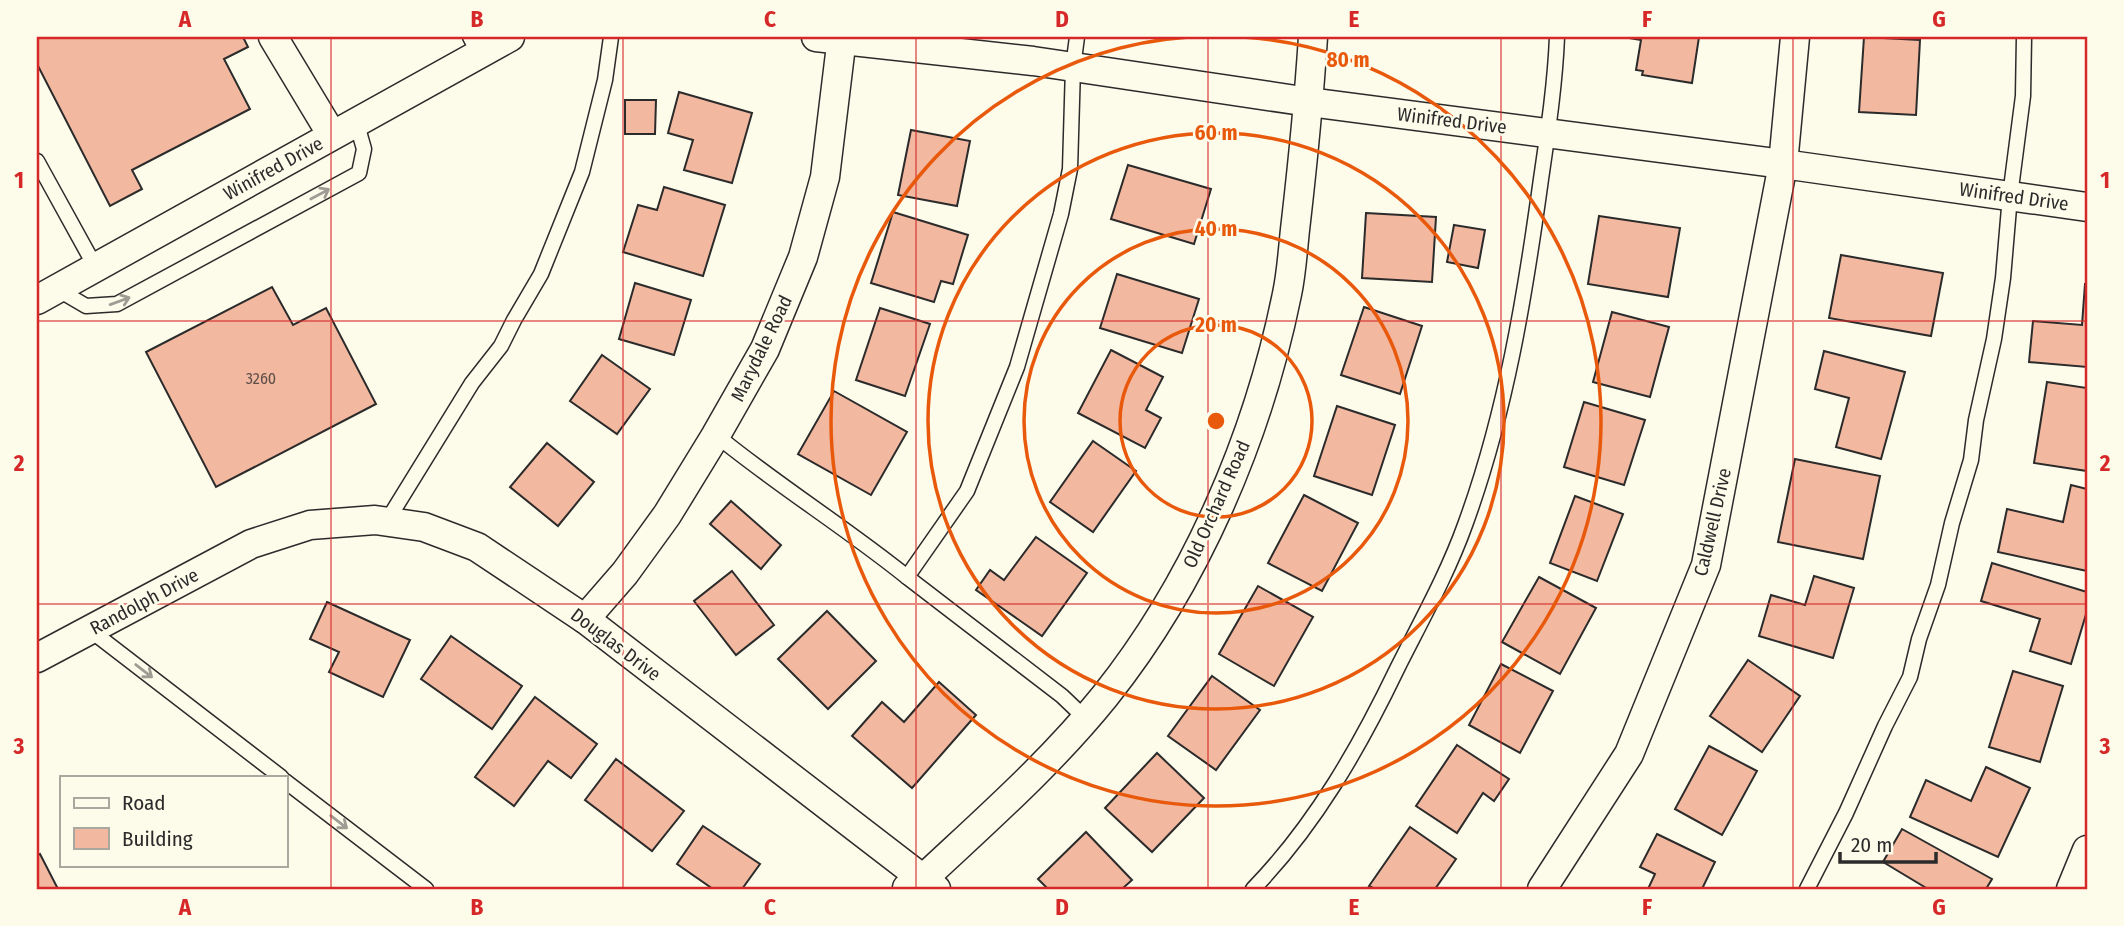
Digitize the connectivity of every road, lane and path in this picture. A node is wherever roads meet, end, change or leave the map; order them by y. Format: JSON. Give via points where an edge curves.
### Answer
{"nodes":[{"id":1,"x":273,"y":37,"type":"edge"},
{"id":2,"x":510,"y":37,"type":"edge"},
{"id":3,"x":611,"y":37,"type":"edge"},
{"id":4,"x":1077,"y":37,"type":"edge"},
{"id":5,"x":1312,"y":37,"type":"edge"},
{"id":6,"x":1557,"y":37,"type":"edge"},
{"id":7,"x":1796,"y":37,"type":"edge"},
{"id":8,"x":2024,"y":37,"type":"edge"},
{"id":9,"x":833,"y":38,"type":"edge"},
{"id":10,"x":475,"y":45,"type":"edge"},
{"id":11,"x":1073,"y":67,"type":"junction"},
{"id":12,"x":1309,"y":102,"type":"junction"},
{"id":13,"x":356,"y":121,"type":"junction"},
{"id":14,"x":1548,"y":133,"type":"junction"},
{"id":15,"x":332,"y":135,"type":"junction"},
{"id":16,"x":37,"y":161,"type":"edge"},
{"id":17,"x":1783,"y":164,"type":"junction"},
{"id":18,"x":2010,"y":196,"type":"junction"},
{"id":19,"x":2087,"y":207,"type":"edge"},
{"id":20,"x":96,"y":268,"type":"junction"},
{"id":21,"x":47,"y":294,"type":"edge"},
{"id":22,"x":716,"y":435,"type":"junction"},
{"id":23,"x":387,"y":521,"type":"junction"},
{"id":24,"x":251,"y":544,"type":"joint"},
{"id":25,"x":907,"y":577,"type":"junction"},
{"id":26,"x":586,"y":620,"type":"junction"},
{"id":27,"x":90,"y":630,"type":"junction"},
{"id":28,"x":37,"y":658,"type":"edge"},
{"id":29,"x":1085,"y":718,"type":"junction"},
{"id":30,"x":280,"y":776,"type":"edge"},
{"id":31,"x":287,"y":783,"type":"edge"},
{"id":32,"x":2087,"y":850,"type":"edge"},
{"id":33,"x":921,"y":886,"type":"edge"},
{"id":34,"x":426,"y":889,"type":"edge"},
{"id":35,"x":1253,"y":889,"type":"edge"},
{"id":36,"x":1542,"y":889,"type":"edge"},
{"id":37,"x":1807,"y":889,"type":"edge"},
{"id":38,"x":2071,"y":889,"type":"edge"}],
"edges":[{"from":1,"to":15,"type":"street"},
{"from":2,"to":10,"type":"street","name":"Winifred Drive"},
{"from":3,"to":23,"type":"lane","via":[[582,172],[541,274],[501,346],[471,383]]},
{"from":4,"to":11,"type":"lane"},
{"from":5,"to":12,"type":"street","name":"Old Orchard Road"},
{"from":6,"to":14,"type":"lane"},
{"from":7,"to":17,"type":"street","name":"Caldwell Drive"},
{"from":8,"to":18,"type":"lane","via":[[2023,96]]},
{"from":9,"to":11,"type":"street","name":"Winifred Drive"},
{"from":9,"to":22,"type":"street","name":"Marydale Road","via":[[825,177],[803,257],[765,349]]},
{"from":10,"to":13,"type":"street","name":"Winifred Drive"},
{"from":11,"to":12,"type":"street","name":"Winifred Drive"},
{"from":11,"to":25,"type":"lane","via":[[1070,169],[1017,367],[967,491]]},
{"from":12,"to":14,"type":"street","name":"Winifred Drive"},
{"from":12,"to":29,"type":"street","name":"Old Orchard Road","via":[[1287,294],[1261,393],[1227,489],[1177,591]]},
{"from":13,"to":15,"type":"street","name":"Winifred Drive"},
{"from":21,"to":13,"type":"lane","one_way":true,"via":[[86,306],[117,304],[359,173],[364,149]]},
{"from":14,"to":17,"type":"street","name":"Winifred Drive"},
{"from":14,"to":35,"type":"lane","via":[[1517,334],[1465,526],[1437,591],[1332,790]]},
{"from":15,"to":20,"type":"street","name":"Winifred Drive"},
{"from":16,"to":20,"type":"lane"},
{"from":17,"to":18,"type":"street","name":"Winifred Drive"},
{"from":17,"to":36,"type":"street","name":"Caldwell Drive","via":[[1706,565],[1629,754]]},
{"from":18,"to":19,"type":"street","name":"Winifred Drive"},
{"from":18,"to":37,"type":"lane","via":[[1994,339],[1971,460],[1938,585],[1910,677]]},
{"from":20,"to":21,"type":"street","name":"Winifred Drive"},
{"from":22,"to":25,"type":"lane"},
{"from":22,"to":26,"type":"street","name":"Marydale Road","via":[[667,515]]},
{"from":23,"to":24,"type":"street","name":"Douglas Drive","via":[[310,525]]},
{"from":23,"to":26,"type":"street","name":"Douglas Drive","via":[[424,527],[477,547]]},
{"from":24,"to":27,"type":"street","name":"Randolph Drive"},
{"from":25,"to":29,"type":"lane"},
{"from":26,"to":33,"type":"street","name":"Douglas Drive"},
{"from":27,"to":28,"type":"street","name":"Randolph Drive"},
{"from":27,"to":30,"type":"lane","one_way":true},
{"from":29,"to":33,"type":"street","name":"Old Orchard Road","via":[[1033,777]]},
{"from":31,"to":34,"type":"lane","one_way":true},
{"from":32,"to":38,"type":"street"}]}
